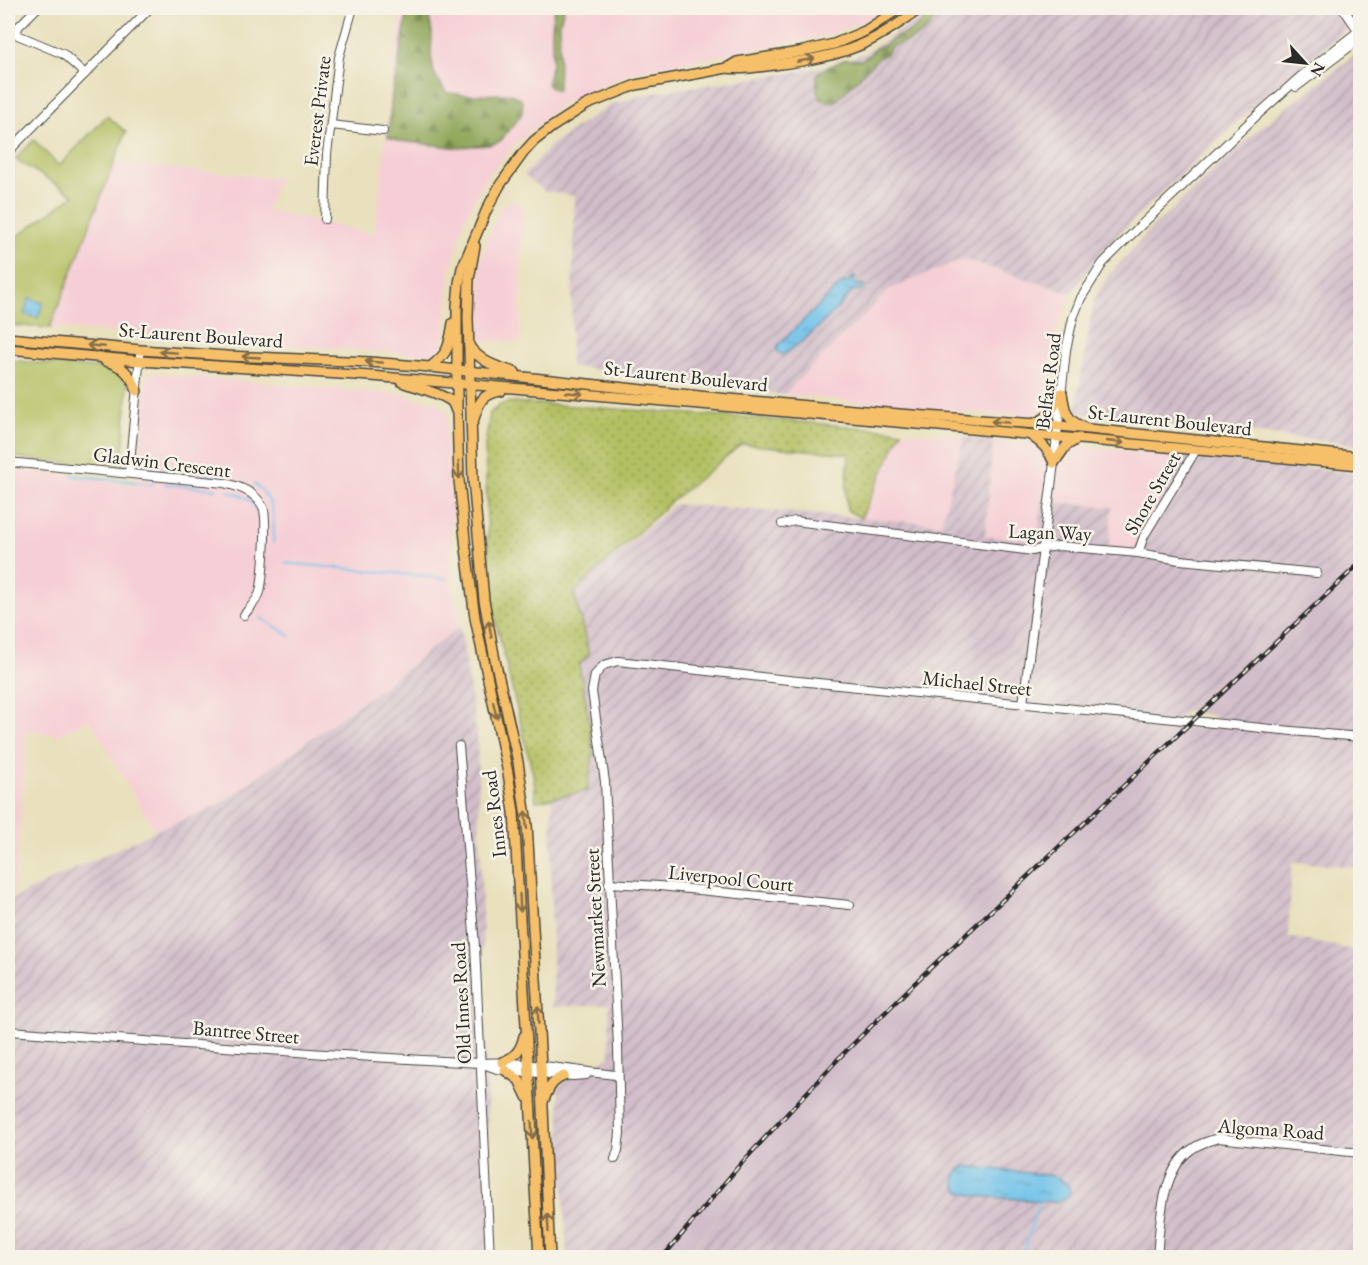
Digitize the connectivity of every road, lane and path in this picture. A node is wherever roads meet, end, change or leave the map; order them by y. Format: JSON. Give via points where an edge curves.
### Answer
{"nodes":[{"id":1,"x":37,"y":8,"type":"edge"},
{"id":2,"x":150,"y":8,"type":"edge"},
{"id":3,"x":353,"y":8,"type":"edge"},
{"id":4,"x":900,"y":8,"type":"edge"},
{"id":5,"x":921,"y":8,"type":"edge"},
{"id":6,"x":1342,"y":8,"type":"edge"},
{"id":7,"x":11,"y":32,"type":"edge"},
{"id":8,"x":1360,"y":34,"type":"edge"},
{"id":9,"x":728,"y":68,"type":"junction"},
{"id":10,"x":84,"y":74,"type":"junction"},
{"id":11,"x":331,"y":125,"type":"junction"},
{"id":12,"x":383,"y":131,"type":"dead end"},
{"id":13,"x":8,"y":152,"type":"edge"},
{"id":14,"x":325,"y":219,"type":"dead end"},
{"id":15,"x":476,"y":238,"type":"junction"},
{"id":16,"x":457,"y":306,"type":"junction"},
{"id":17,"x":8,"y":338,"type":"edge"},
{"id":18,"x":469,"y":346,"type":"junction"},
{"id":19,"x":8,"y":349,"type":"edge"},
{"id":20,"x":141,"y":350,"type":"junction"},
{"id":21,"x":85,"y":356,"type":"junction"},
{"id":22,"x":140,"y":361,"type":"junction"},
{"id":23,"x":430,"y":367,"type":"junction"},
{"id":24,"x":458,"y":371,"type":"junction"},
{"id":25,"x":470,"y":372,"type":"junction"},
{"id":26,"x":388,"y":378,"type":"junction"},
{"id":27,"x":542,"y":379,"type":"junction"},
{"id":28,"x":458,"y":384,"type":"junction"},
{"id":29,"x":470,"y":385,"type":"junction"},
{"id":30,"x":515,"y":388,"type":"junction"},
{"id":31,"x":137,"y":392,"type":"junction"},
{"id":32,"x":1062,"y":393,"type":"junction"},
{"id":33,"x":715,"y":401,"type":"junction"},
{"id":34,"x":777,"y":407,"type":"junction"},
{"id":35,"x":457,"y":412,"type":"junction"},
{"id":36,"x":1030,"y":424,"type":"junction"},
{"id":37,"x":1058,"y":426,"type":"junction"},
{"id":38,"x":471,"y":430,"type":"junction"},
{"id":39,"x":1091,"y":430,"type":"junction"},
{"id":40,"x":1028,"y":434,"type":"junction"},
{"id":41,"x":1057,"y":437,"type":"junction"},
{"id":42,"x":1080,"y":438,"type":"junction"},
{"id":43,"x":1196,"y":450,"type":"junction"},
{"id":44,"x":1360,"y":457,"type":"edge"},
{"id":45,"x":8,"y":462,"type":"edge"},
{"id":46,"x":1054,"y":463,"type":"junction"},
{"id":47,"x":1360,"y":465,"type":"edge"},
{"id":48,"x":129,"y":473,"type":"junction"},
{"id":49,"x":782,"y":524,"type":"dead end"},
{"id":50,"x":1044,"y":548,"type":"junction"},
{"id":51,"x":1138,"y":553,"type":"junction"},
{"id":52,"x":1317,"y":573,"type":"dead end"},
{"id":53,"x":244,"y":615,"type":"dead end"},
{"id":54,"x":595,"y":675,"type":"joint"},
{"id":55,"x":1023,"y":704,"type":"junction"},
{"id":56,"x":1360,"y":737,"type":"edge"},
{"id":57,"x":459,"y":746,"type":"dead end"},
{"id":58,"x":609,"y":883,"type":"junction"},
{"id":59,"x":850,"y":905,"type":"dead end"},
{"id":60,"x":526,"y":1028,"type":"junction"},
{"id":61,"x":8,"y":1031,"type":"edge"},
{"id":62,"x":481,"y":1063,"type":"junction"},
{"id":63,"x":504,"y":1066,"type":"junction"},
{"id":64,"x":528,"y":1068,"type":"junction"},
{"id":65,"x":541,"y":1070,"type":"junction"},
{"id":66,"x":595,"y":1074,"type":"junction"},
{"id":67,"x":618,"y":1075,"type":"junction"},
{"id":68,"x":564,"y":1076,"type":"junction"},
{"id":69,"x":542,"y":1104,"type":"junction"},
{"id":70,"x":530,"y":1105,"type":"junction"},
{"id":71,"x":1360,"y":1153,"type":"edge"},
{"id":72,"x":615,"y":1159,"type":"dead end"},
{"id":73,"x":490,"y":1257,"type":"edge"},
{"id":74,"x":539,"y":1257,"type":"edge"},
{"id":75,"x":550,"y":1257,"type":"edge"},
{"id":76,"x":1157,"y":1257,"type":"edge"}],
"edges":[{"from":1,"to":7,"type":"street"},
{"from":2,"to":10,"type":"street"},
{"from":3,"to":11,"type":"street","name":"Everest Private","via":[[339,57]]},
{"from":4,"to":9,"type":"main road","via":[[865,31],[834,44],[736,62]]},
{"from":9,"to":5,"type":"main road","one_way":true,"via":[[793,63],[839,53],[867,42]]},
{"from":6,"to":8,"type":"street"},
{"from":7,"to":10,"type":"street","via":[[63,54]]},
{"from":8,"to":32,"type":"street","name":"Belfast Road","via":[[1300,77],[1103,263],[1073,318]]},
{"from":9,"to":15,"type":"main road","via":[[636,85],[586,105],[552,127],[534,141],[508,173]]},
{"from":10,"to":13,"type":"street"},
{"from":11,"to":12,"type":"street"},
{"from":11,"to":14,"type":"street","name":"Everest Private"},
{"from":15,"to":16,"type":"main road","via":[[462,267]]},
{"from":15,"to":18,"type":"main road","name":"Innes Road","via":[[468,298]]},
{"from":16,"to":23,"type":"main road","via":[[446,351]]},
{"from":16,"to":24,"type":"main road","name":"Innes Road"},
{"from":20,"to":17,"type":"main road","name":"St-Laurent Boulevard","one_way":true},
{"from":18,"to":25,"type":"main road","name":"Innes Road"},
{"from":18,"to":27,"type":"main road","via":[[491,364]]},
{"from":19,"to":21,"type":"main road","name":"St-Laurent Boulevard"},
{"from":20,"to":22,"type":"street"},
{"from":23,"to":20,"type":"main road","name":"St-Laurent Boulevard","one_way":true},
{"from":21,"to":22,"type":"main road","name":"St-Laurent Boulevard"},
{"from":21,"to":31,"type":"main road","via":[[124,369]]},
{"from":22,"to":26,"type":"main road","name":"St-Laurent Boulevard"},
{"from":22,"to":31,"type":"street"},
{"from":23,"to":24,"type":"main road","name":"St-Laurent Boulevard"},
{"from":24,"to":25,"type":"main road","name":"St-Laurent Boulevard"},
{"from":24,"to":28,"type":"main road","name":"Innes Road"},
{"from":25,"to":27,"type":"main road","name":"St-Laurent Boulevard"},
{"from":25,"to":29,"type":"main road","name":"Innes Road"},
{"from":26,"to":28,"type":"main road","name":"St-Laurent Boulevard"},
{"from":26,"to":35,"type":"main road","via":[[442,397],[453,403]]},
{"from":27,"to":33,"type":"main road","name":"St-Laurent Boulevard"},
{"from":28,"to":29,"type":"main road","name":"St-Laurent Boulevard"},
{"from":28,"to":35,"type":"main road","name":"Innes Road"},
{"from":29,"to":30,"type":"main road","name":"St-Laurent Boulevard"},
{"from":29,"to":38,"type":"main road","name":"Innes Road"},
{"from":30,"to":33,"type":"main road","name":"St-Laurent Boulevard","one_way":true},
{"from":30,"to":38,"type":"main road","via":[[491,392],[483,398]]},
{"from":31,"to":48,"type":"street"},
{"from":32,"to":36,"type":"main road","via":[[1048,416]]},
{"from":32,"to":37,"type":"street","name":"Belfast Road"},
{"from":32,"to":39,"type":"main road","via":[[1069,418]]},
{"from":33,"to":34,"type":"main road","name":"St-Laurent Boulevard"},
{"from":36,"to":34,"type":"main road","name":"St-Laurent Boulevard","one_way":true},
{"from":34,"to":40,"type":"main road","name":"St-Laurent Boulevard"},
{"from":35,"to":60,"type":"main road","name":"Innes Road","one_way":true,"via":[[459,480],[473,604],[514,812]]},
{"from":36,"to":37,"type":"main road","name":"St-Laurent Boulevard"},
{"from":37,"to":39,"type":"main road","name":"St-Laurent Boulevard"},
{"from":37,"to":41,"type":"street","name":"Belfast Road"},
{"from":65,"to":38,"type":"main road","name":"Innes Road","one_way":true,"via":[[526,815],[482,586]]},
{"from":39,"to":44,"type":"main road","name":"St-Laurent Boulevard"},
{"from":40,"to":41,"type":"main road","name":"St-Laurent Boulevard"},
{"from":40,"to":46,"type":"main road","via":[[1045,446]]},
{"from":41,"to":42,"type":"main road","name":"St-Laurent Boulevard"},
{"from":41,"to":46,"type":"street","name":"Belfast Road"},
{"from":42,"to":43,"type":"main road","name":"St-Laurent Boulevard","one_way":true},
{"from":42,"to":46,"type":"main road","via":[[1066,446]]},
{"from":43,"to":47,"type":"main road","name":"St-Laurent Boulevard"},
{"from":43,"to":51,"type":"street","name":"Shore Street","via":[[1144,536]]},
{"from":45,"to":48,"type":"street","name":"Gladwin Crescent"},
{"from":46,"to":50,"type":"street","name":"Belfast Road"},
{"from":48,"to":53,"type":"street","name":"Gladwin Crescent","via":[[231,485],[244,489],[263,506],[266,521],[260,594]]},
{"from":49,"to":50,"type":"street","name":"Lagan Way","via":[[795,521],[1033,551]]},
{"from":50,"to":51,"type":"street","name":"Lagan Way"},
{"from":50,"to":55,"type":"street","name":"Belfast Road"},
{"from":51,"to":52,"type":"street","name":"Lagan Way"},
{"from":54,"to":55,"type":"street","name":"Michael Street","via":[[604,665],[618,661]]},
{"from":54,"to":58,"type":"street","name":"Newmarket Street","via":[[592,690],[604,782]]},
{"from":55,"to":56,"type":"street","name":"Michael Street"},
{"from":57,"to":62,"type":"street","name":"Old Innes Road"},
{"from":58,"to":59,"type":"street","name":"Liverpool Court"},
{"from":58,"to":67,"type":"street","name":"Newmarket Street"},
{"from":60,"to":63,"type":"main road","via":[[519,1051]]},
{"from":60,"to":64,"type":"main road","name":"Innes Road"},
{"from":61,"to":62,"type":"street","name":"Bantree Street"},
{"from":62,"to":63,"type":"street","name":"Bantree Street"},
{"from":62,"to":73,"type":"street","name":"Old Innes Road"},
{"from":63,"to":64,"type":"street","name":"Bantree Street"},
{"from":63,"to":70,"type":"main road","via":[[522,1083]]},
{"from":64,"to":65,"type":"street","name":"Bantree Street"},
{"from":64,"to":70,"type":"main road","name":"Innes Road"},
{"from":65,"to":66,"type":"street","name":"Bantree Street"},
{"from":65,"to":68,"type":"street","name":"Bantree Street"},
{"from":65,"to":69,"type":"main road","name":"Innes Road"},
{"from":66,"to":67,"type":"street","name":"Bantree Street"},
{"from":66,"to":68,"type":"street","name":"Bantree Street"},
{"from":67,"to":72,"type":"street","name":"Newmarket Street","via":[[621,1133]]},
{"from":68,"to":69,"type":"main road","via":[[552,1083]]},
{"from":75,"to":69,"type":"main road","name":"Innes Road","one_way":true},
{"from":70,"to":74,"type":"main road","name":"Innes Road","one_way":true},
{"from":71,"to":76,"type":"street","name":"Algoma Road","via":[[1218,1138],[1194,1147],[1174,1168],[1165,1192]]}]}
